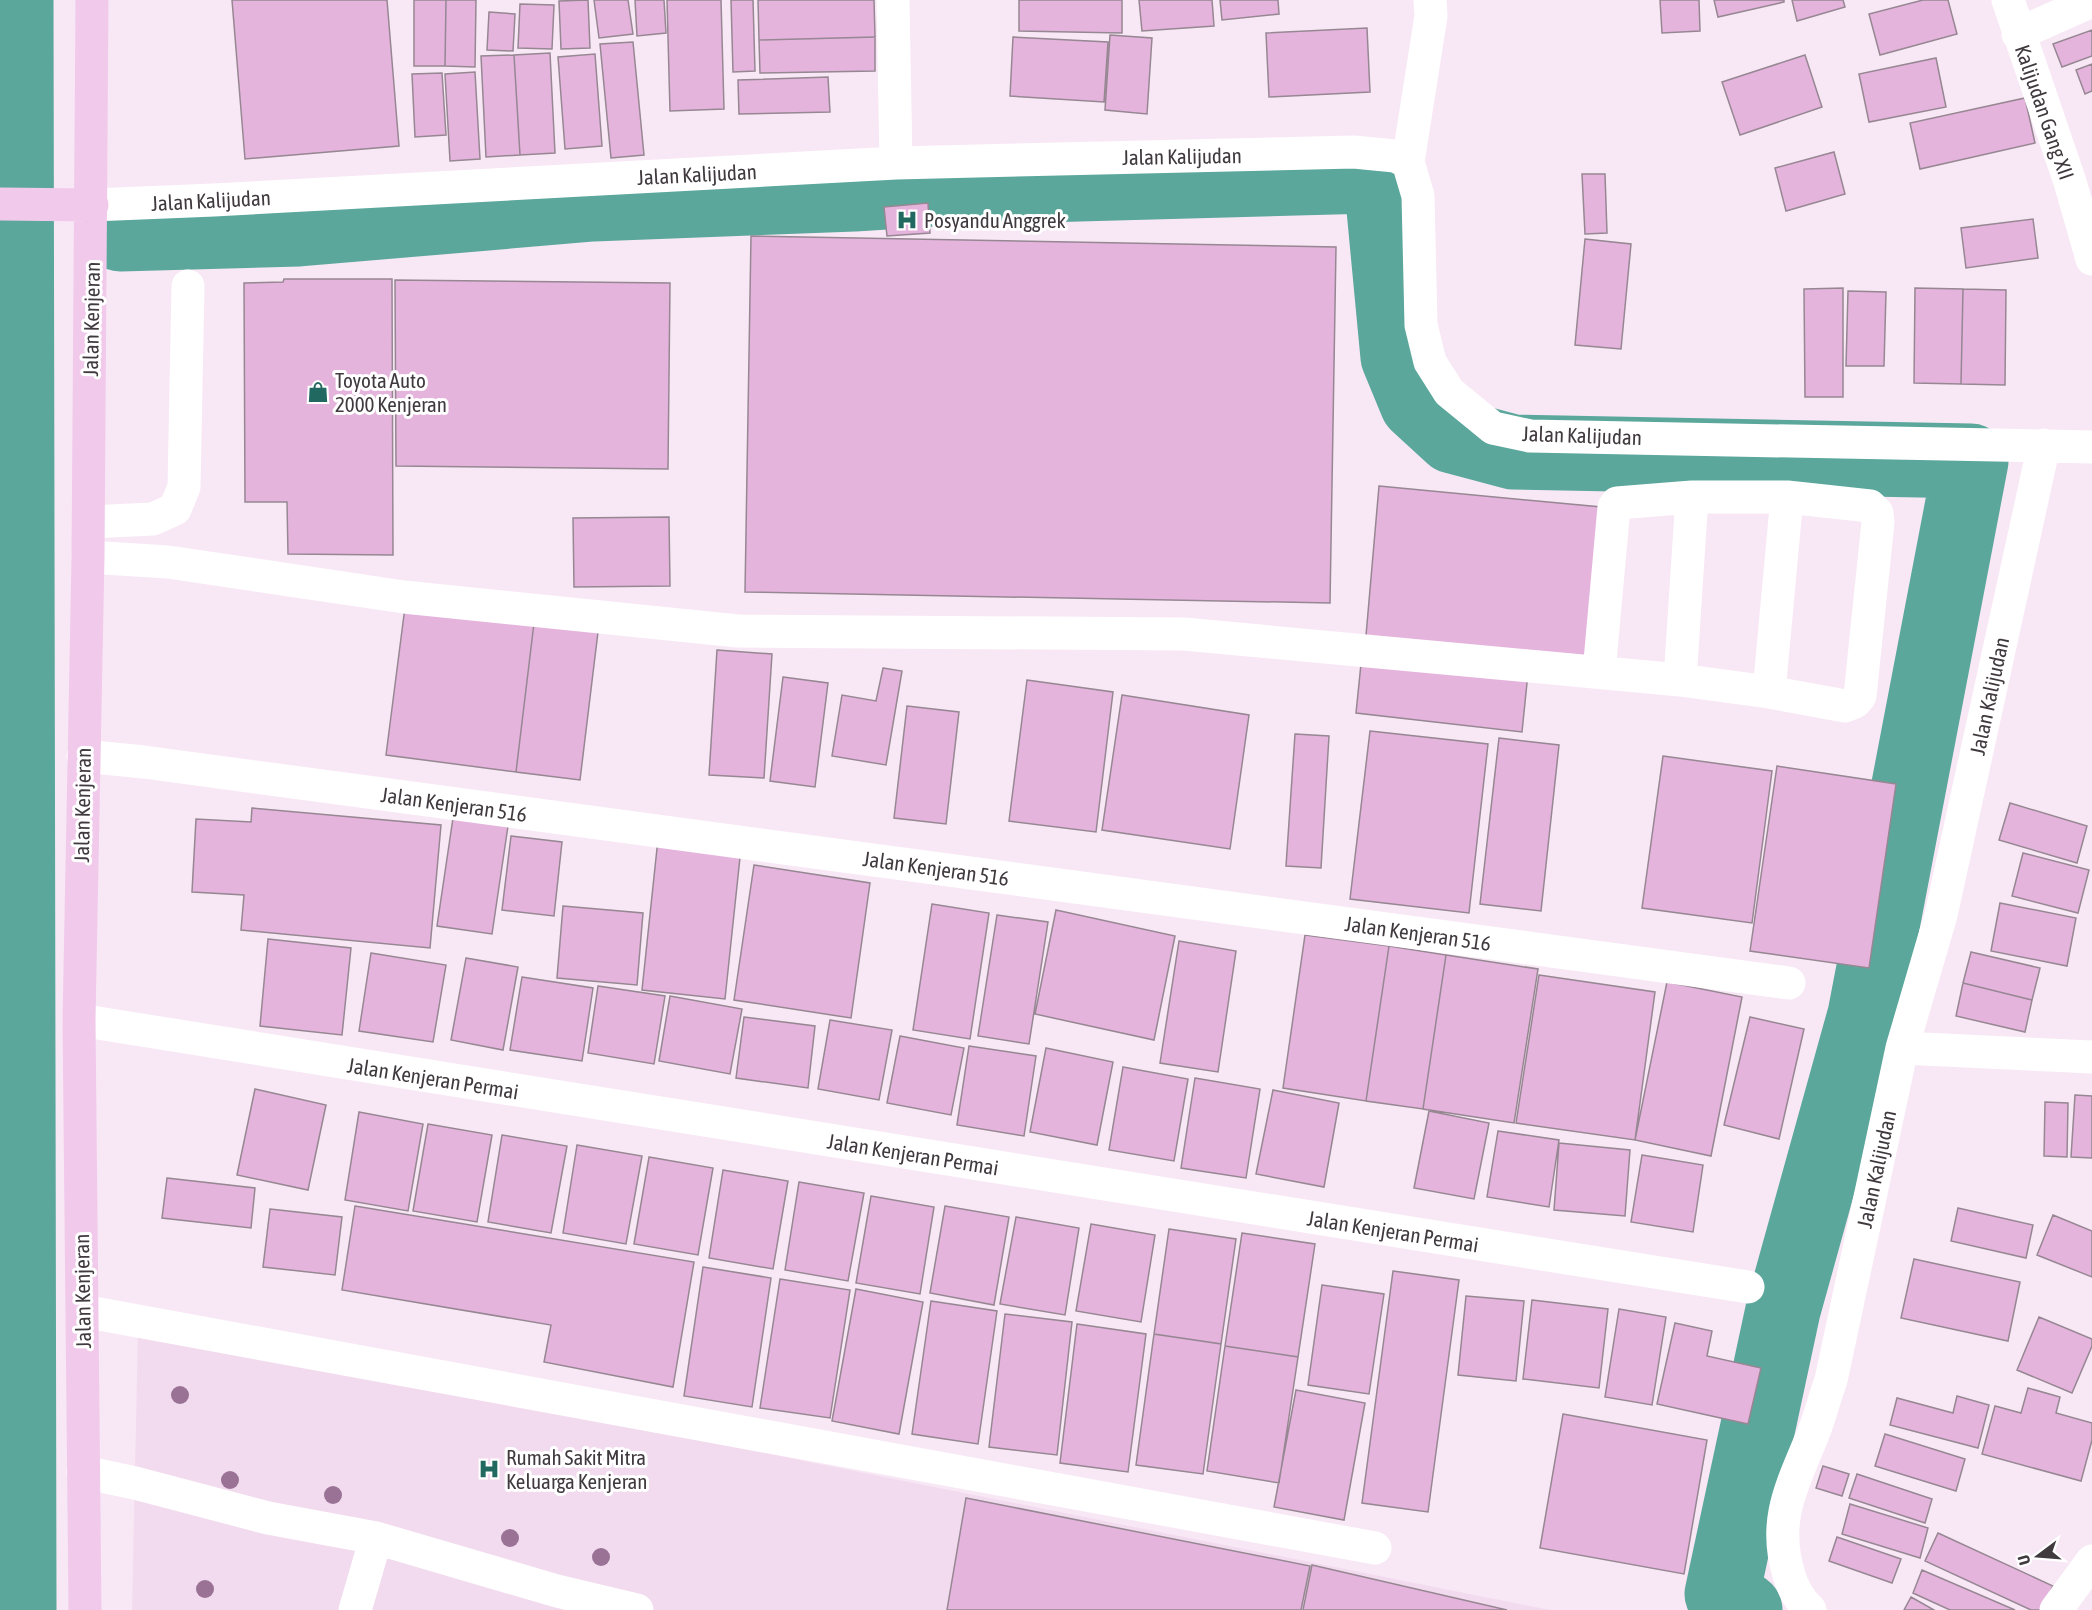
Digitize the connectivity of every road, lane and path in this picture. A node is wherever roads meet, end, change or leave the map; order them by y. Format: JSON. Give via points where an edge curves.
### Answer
{"nodes":[{"id":1,"x":92,"y":0,"type":"edge"},
{"id":2,"x":893,"y":0,"type":"edge"},
{"id":3,"x":1430,"y":0,"type":"edge"},
{"id":4,"x":2007,"y":0,"type":"edge"},
{"id":5,"x":2092,"y":1,"type":"edge"},
{"id":6,"x":2018,"y":34,"type":"junction"},
{"id":7,"x":1408,"y":162,"type":"junction"},
{"id":8,"x":896,"y":163,"type":"junction"},
{"id":9,"x":0,"y":204,"type":"edge"},
{"id":10,"x":80,"y":205,"type":"junction"},
{"id":11,"x":2092,"y":259,"type":"edge"},
{"id":12,"x":188,"y":286,"type":"dead end"},
{"id":13,"x":2044,"y":445,"type":"junction"},
{"id":14,"x":2092,"y":447,"type":"edge"},
{"id":15,"x":1692,"y":497,"type":"junction"},
{"id":16,"x":1787,"y":497,"type":"junction"},
{"id":17,"x":88,"y":522,"type":"junction"},
{"id":18,"x":88,"y":557,"type":"junction"},
{"id":19,"x":1599,"y":672,"type":"junction"},
{"id":20,"x":1680,"y":680,"type":"junction"},
{"id":21,"x":1769,"y":692,"type":"junction"},
{"id":22,"x":83,"y":756,"type":"junction"},
{"id":23,"x":1789,"y":983,"type":"dead end"},
{"id":24,"x":79,"y":1020,"type":"junction"},
{"id":25,"x":1902,"y":1048,"type":"junction"},
{"id":26,"x":2092,"y":1057,"type":"edge"},
{"id":27,"x":1748,"y":1287,"type":"dead end"},
{"id":28,"x":83,"y":1311,"type":"junction"},
{"id":29,"x":82,"y":1472,"type":"junction"},
{"id":30,"x":376,"y":1538,"type":"junction"},
{"id":31,"x":1375,"y":1548,"type":"dead end"},
{"id":32,"x":2092,"y":1561,"type":"edge"},
{"id":33,"x":554,"y":1600,"type":"edge"},
{"id":34,"x":2067,"y":1608,"type":"edge"},
{"id":35,"x":85,"y":1610,"type":"edge"},
{"id":36,"x":355,"y":1610,"type":"edge"},
{"id":37,"x":637,"y":1610,"type":"edge"},
{"id":38,"x":1810,"y":1610,"type":"edge"}],
"edges":[{"from":1,"to":10,"type":"main road","name":"Jalan Kenjeran"},
{"from":2,"to":8,"type":"street"},
{"from":3,"to":7,"type":"street","via":[[1431,16]]},
{"from":4,"to":6,"type":"street","name":"Kalijudan Gang XII"},
{"from":5,"to":6,"type":"street"},
{"from":6,"to":11,"type":"street","name":"Kalijudan Gang XII","via":[[2070,182]]},
{"from":7,"to":8,"type":"street","name":"Jalan Kalijudan","via":[[1395,156],[1354,152]]},
{"from":7,"to":13,"type":"street","name":"Jalan Kalijudan","via":[[1418,196],[1421,325],[1430,362],[1449,392],[1493,428],[1530,436]]},
{"from":8,"to":10,"type":"street","name":"Jalan Kalijudan"},
{"from":9,"to":10,"type":"main road"},
{"from":10,"to":17,"type":"main road","name":"Jalan Kenjeran"},
{"from":12,"to":17,"type":"street","via":[[184,488],[175,509],[153,519]]},
{"from":13,"to":14,"type":"street"},
{"from":13,"to":25,"type":"street","name":"Jalan Kalijudan","via":[[1941,915]]},
{"from":15,"to":16,"type":"street"},
{"from":15,"to":19,"type":"street","via":[[1621,502],[1614,507]]},
{"from":15,"to":20,"type":"street"},
{"from":16,"to":21,"type":"street"},
{"from":16,"to":21,"type":"street","via":[[1870,506],[1877,513],[1878,522],[1860,696],[1845,706]]},
{"from":17,"to":18,"type":"main road","name":"Jalan Kenjeran"},
{"from":18,"to":19,"type":"street","via":[[168,562],[404,597],[738,631],[1184,634]]},
{"from":18,"to":22,"type":"main road","name":"Jalan Kenjeran"},
{"from":19,"to":20,"type":"street"},
{"from":20,"to":21,"type":"street"},
{"from":22,"to":23,"type":"street","name":"Jalan Kenjeran 516"},
{"from":22,"to":24,"type":"main road","name":"Jalan Kenjeran"},
{"from":24,"to":27,"type":"street","name":"Jalan Kenjeran Permai"},
{"from":24,"to":28,"type":"main road","name":"Jalan Kenjeran"},
{"from":25,"to":26,"type":"street"},
{"from":25,"to":38,"type":"street","name":"Jalan Kalijudan","via":[[1831,1380],[1787,1501],[1781,1531],[1783,1557],[1792,1584]]},
{"from":28,"to":29,"type":"main road","name":"Jalan Kenjeran"},
{"from":28,"to":31,"type":"street"},
{"from":29,"to":30,"type":"street","via":[[268,1518]]},
{"from":29,"to":35,"type":"main road","name":"Jalan Kenjeran"},
{"from":30,"to":33,"type":"street"},
{"from":30,"to":36,"type":"street"},
{"from":32,"to":34,"type":"street"},
{"from":33,"to":37,"type":"street"}]}
